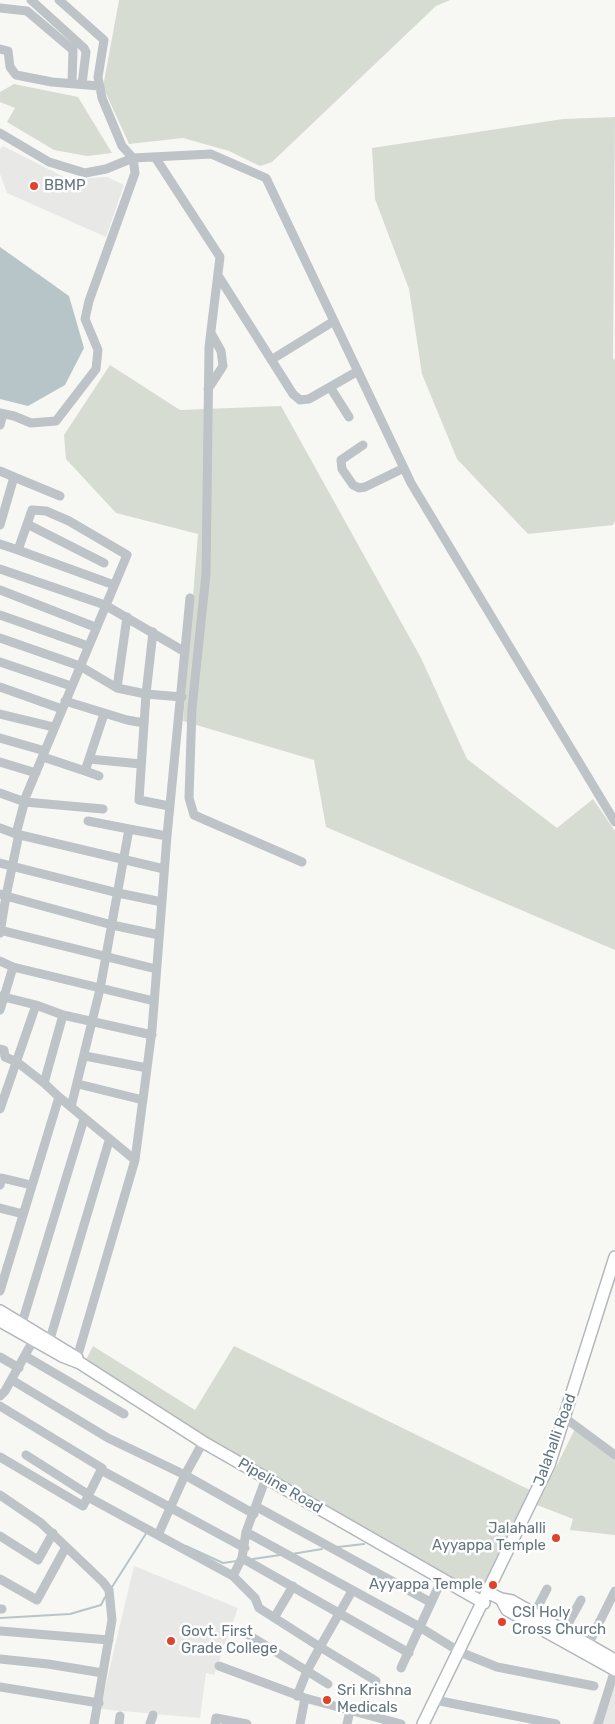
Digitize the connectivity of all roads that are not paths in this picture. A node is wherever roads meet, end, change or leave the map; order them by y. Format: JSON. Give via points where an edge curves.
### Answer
{"nodes":[{"id":1,"x":31,"y":0,"type":"edge"},
{"id":2,"x":59,"y":0,"type":"edge"},
{"id":3,"x":0,"y":8,"type":"edge"},
{"id":4,"x":0,"y":49,"type":"edge"},
{"id":5,"x":72,"y":83,"type":"junction"},
{"id":6,"x":82,"y":84,"type":"junction"},
{"id":7,"x":100,"y":86,"type":"junction"},
{"id":8,"x":0,"y":133,"type":"edge"},
{"id":9,"x":155,"y":157,"type":"junction"},
{"id":10,"x":133,"y":158,"type":"junction"},
{"id":11,"x":219,"y":277,"type":"junction"},
{"id":12,"x":334,"y":321,"type":"junction"},
{"id":13,"x":211,"y":332,"type":"junction"},
{"id":14,"x":271,"y":360,"type":"junction"},
{"id":15,"x":358,"y":371,"type":"junction"},
{"id":16,"x":330,"y":387,"type":"junction"},
{"id":17,"x":208,"y":389,"type":"junction"},
{"id":18,"x":2,"y":413,"type":"edge"},
{"id":19,"x":349,"y":417,"type":"dead end"},
{"id":20,"x":0,"y":425,"type":"edge"},
{"id":21,"x":363,"y":445,"type":"dead end"},
{"id":22,"x":404,"y":468,"type":"junction"},
{"id":23,"x":0,"y":471,"type":"edge"},
{"id":24,"x":14,"y":476,"type":"junction"},
{"id":25,"x":60,"y":496,"type":"dead end"},
{"id":26,"x":0,"y":524,"type":"edge"},
{"id":27,"x":27,"y":524,"type":"junction"},
{"id":28,"x":0,"y":544,"type":"edge"},
{"id":29,"x":18,"y":550,"type":"junction"},
{"id":30,"x":104,"y":563,"type":"dead end"},
{"id":31,"x":0,"y":569,"type":"edge"},
{"id":32,"x":114,"y":585,"type":"junction"},
{"id":33,"x":0,"y":590,"type":"edge"},
{"id":34,"x":190,"y":598,"type":"dead end"},
{"id":35,"x":105,"y":605,"type":"junction"},
{"id":36,"x":0,"y":615,"type":"edge"},
{"id":37,"x":126,"y":617,"type":"junction"},
{"id":38,"x":95,"y":627,"type":"junction"},
{"id":39,"x":153,"y":632,"type":"junction"},
{"id":40,"x":0,"y":638,"type":"edge"},
{"id":41,"x":88,"y":646,"type":"junction"},
{"id":42,"x":185,"y":652,"type":"junction"},
{"id":43,"x":0,"y":662,"type":"edge"},
{"id":44,"x":80,"y":666,"type":"junction"},
{"id":45,"x":71,"y":686,"type":"junction"},
{"id":46,"x":0,"y":687,"type":"edge"},
{"id":47,"x":117,"y":688,"type":"junction"},
{"id":48,"x":146,"y":694,"type":"junction"},
{"id":49,"x":182,"y":697,"type":"junction"},
{"id":50,"x":63,"y":705,"type":"junction"},
{"id":51,"x":0,"y":714,"type":"edge"},
{"id":52,"x":104,"y":714,"type":"junction"},
{"id":53,"x":144,"y":723,"type":"junction"},
{"id":54,"x":54,"y":727,"type":"junction"},
{"id":55,"x":0,"y":738,"type":"edge"},
{"id":56,"x":44,"y":754,"type":"junction"},
{"id":57,"x":88,"y":759,"type":"junction"},
{"id":58,"x":0,"y":762,"type":"edge"},
{"id":59,"x":141,"y":764,"type":"junction"},
{"id":60,"x":84,"y":771,"type":"junction"},
{"id":61,"x":36,"y":773,"type":"junction"},
{"id":62,"x":99,"y":776,"type":"dead end"},
{"id":63,"x":0,"y":793,"type":"edge"},
{"id":64,"x":24,"y":802,"type":"junction"},
{"id":65,"x":169,"y":806,"type":"junction"},
{"id":66,"x":103,"y":809,"type":"dead end"},
{"id":67,"x":88,"y":821,"type":"dead end"},
{"id":68,"x":615,"y":822,"type":"edge"},
{"id":69,"x":0,"y":828,"type":"edge"},
{"id":70,"x":129,"y":829,"type":"junction"},
{"id":71,"x":17,"y":834,"type":"junction"},
{"id":72,"x":167,"y":836,"type":"junction"},
{"id":73,"x":123,"y":861,"type":"junction"},
{"id":74,"x":302,"y":862,"type":"dead end"},
{"id":75,"x":0,"y":864,"type":"edge"},
{"id":76,"x":12,"y":867,"type":"junction"},
{"id":77,"x":164,"y":869,"type":"junction"},
{"id":78,"x":118,"y":893,"type":"junction"},
{"id":79,"x":3,"y":895,"type":"edge"},
{"id":80,"x":162,"y":902,"type":"junction"},
{"id":81,"x":112,"y":925,"type":"junction"},
{"id":82,"x":0,"y":931,"type":"edge"},
{"id":83,"x":159,"y":935,"type":"junction"},
{"id":84,"x":107,"y":955,"type":"junction"},
{"id":85,"x":0,"y":961,"type":"edge"},
{"id":86,"x":13,"y":967,"type":"junction"},
{"id":87,"x":156,"y":969,"type":"junction"},
{"id":88,"x":100,"y":989,"type":"junction"},
{"id":89,"x":2,"y":997,"type":"edge"},
{"id":90,"x":154,"y":1000,"type":"junction"},
{"id":91,"x":36,"y":1005,"type":"junction"},
{"id":92,"x":0,"y":1010,"type":"edge"},
{"id":93,"x":63,"y":1015,"type":"junction"},
{"id":94,"x":93,"y":1023,"type":"junction"},
{"id":95,"x":152,"y":1035,"type":"junction"},
{"id":96,"x":0,"y":1049,"type":"edge"},
{"id":97,"x":85,"y":1056,"type":"junction"},
{"id":98,"x":17,"y":1062,"type":"junction"},
{"id":99,"x":147,"y":1068,"type":"junction"},
{"id":100,"x":44,"y":1083,"type":"junction"},
{"id":101,"x":78,"y":1084,"type":"junction"},
{"id":102,"x":58,"y":1096,"type":"junction"},
{"id":103,"x":143,"y":1100,"type":"junction"},
{"id":104,"x":71,"y":1107,"type":"junction"},
{"id":105,"x":0,"y":1109,"type":"edge"},
{"id":106,"x":84,"y":1119,"type":"junction"},
{"id":107,"x":109,"y":1141,"type":"junction"},
{"id":108,"x":135,"y":1160,"type":"junction"},
{"id":109,"x":0,"y":1185,"type":"edge"},
{"id":110,"x":31,"y":1185,"type":"junction"},
{"id":111,"x":0,"y":1208,"type":"edge"},
{"id":112,"x":23,"y":1214,"type":"junction"},
{"id":113,"x":615,"y":1257,"type":"edge"},
{"id":114,"x":0,"y":1292,"type":"edge"},
{"id":115,"x":0,"y":1310,"type":"edge"},
{"id":116,"x":0,"y":1321,"type":"edge"},
{"id":117,"x":22,"y":1323,"type":"junction"},
{"id":118,"x":50,"y":1339,"type":"junction"},
{"id":119,"x":34,"y":1340,"type":"junction"},
{"id":120,"x":25,"y":1356,"type":"junction"},
{"id":121,"x":0,"y":1357,"type":"edge"},
{"id":122,"x":77,"y":1360,"type":"junction"},
{"id":123,"x":19,"y":1368,"type":"junction"},
{"id":124,"x":12,"y":1380,"type":"junction"},
{"id":125,"x":0,"y":1395,"type":"edge"},
{"id":126,"x":0,"y":1406,"type":"edge"},
{"id":127,"x":124,"y":1414,"type":"dead end"},
{"id":128,"x":565,"y":1418,"type":"junction"},
{"id":129,"x":203,"y":1442,"type":"junction"},
{"id":130,"x":26,"y":1455,"type":"dead end"},
{"id":131,"x":615,"y":1455,"type":"edge"},
{"id":132,"x":0,"y":1457,"type":"edge"},
{"id":133,"x":101,"y":1470,"type":"junction"},
{"id":134,"x":185,"y":1475,"type":"junction"},
{"id":135,"x":266,"y":1478,"type":"junction"},
{"id":136,"x":0,"y":1495,"type":"edge"},
{"id":137,"x":88,"y":1496,"type":"junction"},
{"id":138,"x":171,"y":1506,"type":"junction"},
{"id":139,"x":255,"y":1510,"type":"junction"},
{"id":140,"x":151,"y":1532,"type":"junction"},
{"id":141,"x":246,"y":1532,"type":"junction"},
{"id":142,"x":53,"y":1533,"type":"junction"},
{"id":143,"x":0,"y":1536,"type":"edge"},
{"id":144,"x":66,"y":1547,"type":"junction"},
{"id":145,"x":245,"y":1548,"type":"junction"},
{"id":146,"x":241,"y":1560,"type":"junction"},
{"id":147,"x":233,"y":1576,"type":"junction"},
{"id":148,"x":0,"y":1579,"type":"edge"},
{"id":149,"x":442,"y":1579,"type":"junction"},
{"id":150,"x":293,"y":1586,"type":"junction"},
{"id":151,"x":547,"y":1590,"type":"dead end"},
{"id":152,"x":615,"y":1590,"type":"edge"},
{"id":153,"x":352,"y":1591,"type":"junction"},
{"id":154,"x":487,"y":1598,"type":"junction"},
{"id":155,"x":501,"y":1599,"type":"junction"},
{"id":156,"x":581,"y":1600,"type":"dead end"},
{"id":157,"x":430,"y":1602,"type":"junction"},
{"id":158,"x":339,"y":1612,"type":"junction"},
{"id":159,"x":534,"y":1614,"type":"junction"},
{"id":160,"x":274,"y":1618,"type":"junction"},
{"id":161,"x":418,"y":1626,"type":"junction"},
{"id":162,"x":0,"y":1631,"type":"edge"},
{"id":163,"x":564,"y":1631,"type":"junction"},
{"id":164,"x":247,"y":1634,"type":"dead end"},
{"id":165,"x":109,"y":1640,"type":"junction"},
{"id":166,"x":588,"y":1645,"type":"junction"},
{"id":167,"x":320,"y":1647,"type":"junction"},
{"id":168,"x":460,"y":1652,"type":"junction"},
{"id":169,"x":409,"y":1653,"type":"junction"},
{"id":170,"x":0,"y":1659,"type":"edge"},
{"id":171,"x":615,"y":1660,"type":"edge"},
{"id":172,"x":219,"y":1666,"type":"dead end"},
{"id":173,"x":401,"y":1668,"type":"dead end"},
{"id":174,"x":615,"y":1669,"type":"edge"},
{"id":175,"x":307,"y":1671,"type":"junction"},
{"id":176,"x":103,"y":1673,"type":"junction"},
{"id":177,"x":376,"y":1681,"type":"dead end"},
{"id":178,"x":328,"y":1684,"type":"dead end"},
{"id":179,"x":594,"y":1686,"type":"dead end"},
{"id":180,"x":0,"y":1687,"type":"edge"},
{"id":181,"x":301,"y":1697,"type":"junction"},
{"id":182,"x":435,"y":1700,"type":"junction"},
{"id":183,"x":98,"y":1703,"type":"junction"},
{"id":184,"x":350,"y":1711,"type":"junction"},
{"id":185,"x":94,"y":1724,"type":"edge"},
{"id":186,"x":215,"y":1724,"type":"edge"},
{"id":187,"x":248,"y":1724,"type":"edge"},
{"id":188,"x":300,"y":1724,"type":"edge"},
{"id":189,"x":347,"y":1724,"type":"edge"},
{"id":190,"x":401,"y":1724,"type":"edge"},
{"id":191,"x":423,"y":1724,"type":"edge"},
{"id":192,"x":556,"y":1724,"type":"edge"},
{"id":193,"x":598,"y":1724,"type":"edge"}],
"edges":[{"from":1,"to":6,"type":"street","via":[[84,48]]},
{"from":2,"to":7,"type":"street","via":[[104,40],[98,77]]},
{"from":3,"to":5,"type":"street","via":[[32,14],[73,50]]},
{"from":4,"to":5,"type":"street","via":[[8,51],[8,63],[16,75]]},
{"from":5,"to":6,"type":"street"},
{"from":6,"to":7,"type":"street"},
{"from":7,"to":10,"type":"street","via":[[122,146]]},
{"from":8,"to":10,"type":"street","via":[[49,162],[85,173]]},
{"from":9,"to":10,"type":"street"},
{"from":9,"to":11,"type":"street","via":[[220,257]]},
{"from":9,"to":12,"type":"street","via":[[211,154],[266,178]]},
{"from":10,"to":18,"type":"street","via":[[136,173],[85,319],[98,350],[96,369],[56,420],[31,423]]},
{"from":11,"to":13,"type":"street"},
{"from":11,"to":14,"type":"street"},
{"from":12,"to":14,"type":"street"},
{"from":12,"to":15,"type":"street"},
{"from":13,"to":17,"type":"street"},
{"from":13,"to":17,"type":"street","via":[[223,360]]},
{"from":14,"to":16,"type":"street","via":[[300,400],[309,399]]},
{"from":15,"to":16,"type":"street"},
{"from":15,"to":22,"type":"street"},
{"from":16,"to":19,"type":"street"},
{"from":17,"to":74,"type":"street","via":[[206,574],[192,708],[189,798],[194,815]]},
{"from":18,"to":20,"type":"street"},
{"from":21,"to":22,"type":"street","via":[[341,460],[342,469],[353,486],[366,487]]},
{"from":22,"to":68,"type":"street"},
{"from":23,"to":24,"type":"street"},
{"from":24,"to":25,"type":"street"},
{"from":24,"to":26,"type":"street"},
{"from":27,"to":29,"type":"street"},
{"from":27,"to":30,"type":"street"},
{"from":27,"to":32,"type":"street","via":[[32,510],[46,512],[69,521],[127,555]]},
{"from":28,"to":29,"type":"street"},
{"from":29,"to":32,"type":"street"},
{"from":31,"to":35,"type":"street"},
{"from":32,"to":35,"type":"street"},
{"from":33,"to":38,"type":"street"},
{"from":34,"to":42,"type":"street"},
{"from":35,"to":37,"type":"street"},
{"from":35,"to":38,"type":"street"},
{"from":36,"to":41,"type":"street"},
{"from":37,"to":39,"type":"street"},
{"from":37,"to":47,"type":"street"},
{"from":38,"to":41,"type":"street"},
{"from":39,"to":42,"type":"street"},
{"from":39,"to":48,"type":"street"},
{"from":40,"to":44,"type":"street"},
{"from":41,"to":44,"type":"street"},
{"from":42,"to":49,"type":"street"},
{"from":43,"to":45,"type":"street"},
{"from":44,"to":45,"type":"street"},
{"from":44,"to":47,"type":"street"},
{"from":45,"to":50,"type":"street"},
{"from":46,"to":50,"type":"street"},
{"from":47,"to":48,"type":"street"},
{"from":48,"to":49,"type":"street"},
{"from":48,"to":53,"type":"street"},
{"from":49,"to":65,"type":"street"},
{"from":50,"to":52,"type":"street"},
{"from":50,"to":54,"type":"street"},
{"from":51,"to":54,"type":"street"},
{"from":52,"to":53,"type":"street"},
{"from":52,"to":57,"type":"street"},
{"from":53,"to":59,"type":"street"},
{"from":54,"to":56,"type":"street"},
{"from":55,"to":56,"type":"street"},
{"from":56,"to":60,"type":"street"},
{"from":56,"to":61,"type":"street"},
{"from":57,"to":59,"type":"street"},
{"from":57,"to":60,"type":"street"},
{"from":58,"to":61,"type":"street"},
{"from":59,"to":65,"type":"street","via":[[139,800]]},
{"from":60,"to":62,"type":"street"},
{"from":61,"to":64,"type":"street"},
{"from":63,"to":64,"type":"street"},
{"from":64,"to":66,"type":"street"},
{"from":64,"to":71,"type":"street"},
{"from":65,"to":72,"type":"street"},
{"from":67,"to":70,"type":"street"},
{"from":69,"to":71,"type":"street"},
{"from":70,"to":72,"type":"street"},
{"from":70,"to":73,"type":"street"},
{"from":71,"to":73,"type":"street"},
{"from":71,"to":76,"type":"street"},
{"from":72,"to":77,"type":"street"},
{"from":73,"to":77,"type":"street"},
{"from":73,"to":78,"type":"street"},
{"from":75,"to":76,"type":"street"},
{"from":76,"to":78,"type":"street"},
{"from":76,"to":79,"type":"street"},
{"from":77,"to":80,"type":"street"},
{"from":78,"to":80,"type":"street"},
{"from":78,"to":81,"type":"street"},
{"from":79,"to":81,"type":"street"},
{"from":79,"to":82,"type":"street"},
{"from":80,"to":83,"type":"street"},
{"from":81,"to":83,"type":"street"},
{"from":81,"to":84,"type":"street"},
{"from":82,"to":84,"type":"street"},
{"from":83,"to":87,"type":"street"},
{"from":84,"to":87,"type":"street"},
{"from":84,"to":88,"type":"street"},
{"from":85,"to":86,"type":"street"},
{"from":86,"to":88,"type":"street"},
{"from":86,"to":89,"type":"street"},
{"from":87,"to":90,"type":"street"},
{"from":88,"to":90,"type":"street"},
{"from":88,"to":94,"type":"street"},
{"from":89,"to":91,"type":"street"},
{"from":89,"to":92,"type":"street"},
{"from":90,"to":95,"type":"street"},
{"from":91,"to":93,"type":"street"},
{"from":91,"to":98,"type":"street"},
{"from":93,"to":94,"type":"street"},
{"from":93,"to":100,"type":"street"},
{"from":94,"to":95,"type":"street"},
{"from":94,"to":97,"type":"street"},
{"from":95,"to":99,"type":"street"},
{"from":96,"to":98,"type":"street","via":[[4,1050],[5,1058]]},
{"from":97,"to":99,"type":"street"},
{"from":97,"to":101,"type":"street"},
{"from":98,"to":100,"type":"street"},
{"from":98,"to":105,"type":"street"},
{"from":99,"to":103,"type":"street"},
{"from":100,"to":102,"type":"street"},
{"from":101,"to":103,"type":"street"},
{"from":101,"to":104,"type":"street"},
{"from":102,"to":104,"type":"street"},
{"from":102,"to":110,"type":"street"},
{"from":103,"to":108,"type":"street"},
{"from":104,"to":106,"type":"street"},
{"from":106,"to":107,"type":"street"},
{"from":106,"to":117,"type":"street"},
{"from":107,"to":108,"type":"street"},
{"from":107,"to":118,"type":"street"},
{"from":108,"to":122,"type":"street"},
{"from":109,"to":110,"type":"street","via":[[2,1178]]},
{"from":110,"to":112,"type":"street"},
{"from":111,"to":112,"type":"street"},
{"from":112,"to":114,"type":"street"},
{"from":113,"to":128,"type":"main road","name":"Jalahalli Road"},
{"from":115,"to":117,"type":"main road","name":"Pipeline Road"},
{"from":116,"to":119,"type":"main road","name":"Pipeline Road"},
{"from":117,"to":118,"type":"main road","name":"Pipeline Road"},
{"from":118,"to":122,"type":"main road","name":"Pipeline Road"},
{"from":119,"to":120,"type":"street"},
{"from":119,"to":122,"type":"main road","name":"Pipeline Road"},
{"from":120,"to":123,"type":"street"},
{"from":120,"to":127,"type":"street"},
{"from":121,"to":123,"type":"street"},
{"from":122,"to":129,"type":"main road","name":"Pipeline Road"},
{"from":123,"to":124,"type":"street"},
{"from":124,"to":125,"type":"street"},
{"from":124,"to":134,"type":"street","via":[[108,1438]]},
{"from":126,"to":133,"type":"street"},
{"from":128,"to":131,"type":"street"},
{"from":128,"to":154,"type":"main road","name":"Jalahalli Road","via":[[549,1466]]},
{"from":129,"to":134,"type":"street"},
{"from":129,"to":135,"type":"main road","name":"Pipeline Road"},
{"from":130,"to":137,"type":"street"},
{"from":132,"to":137,"type":"street","via":[[83,1506]]},
{"from":133,"to":137,"type":"street"},
{"from":133,"to":138,"type":"street"},
{"from":134,"to":138,"type":"street"},
{"from":134,"to":139,"type":"street"},
{"from":135,"to":139,"type":"street"},
{"from":135,"to":149,"type":"main road","name":"Pipeline Road"},
{"from":136,"to":142,"type":"street"},
{"from":137,"to":140,"type":"street"},
{"from":138,"to":140,"type":"street"},
{"from":138,"to":145,"type":"street"},
{"from":139,"to":141,"type":"street"},
{"from":139,"to":157,"type":"street"},
{"from":140,"to":147,"type":"street"},
{"from":141,"to":145,"type":"street"},
{"from":141,"to":153,"type":"street"},
{"from":142,"to":143,"type":"street","via":[[38,1560]]},
{"from":142,"to":144,"type":"street"},
{"from":144,"to":148,"type":"street","via":[[37,1600]]},
{"from":144,"to":165,"type":"street","via":[[109,1590],[112,1599]]},
{"from":145,"to":146,"type":"street"},
{"from":146,"to":147,"type":"street"},
{"from":146,"to":150,"type":"street"},
{"from":147,"to":160,"type":"street","via":[[255,1598],[259,1608]]},
{"from":149,"to":154,"type":"main road","name":"Pipeline Road"},
{"from":149,"to":157,"type":"street"},
{"from":150,"to":158,"type":"street"},
{"from":150,"to":160,"type":"street"},
{"from":151,"to":159,"type":"street"},
{"from":152,"to":166,"type":"street"},
{"from":153,"to":158,"type":"street"},
{"from":153,"to":161,"type":"street"},
{"from":154,"to":155,"type":"main road","name":"Pipeline Road"},
{"from":154,"to":168,"type":"main road","name":"Jalahalli Road"},
{"from":155,"to":159,"type":"main road","name":"Pipeline Road","via":[[512,1601]]},
{"from":155,"to":174,"type":"main road","name":"Pipeline Road","via":[[507,1610]]},
{"from":156,"to":163,"type":"street"},
{"from":157,"to":161,"type":"street"},
{"from":158,"to":167,"type":"street"},
{"from":158,"to":169,"type":"street"},
{"from":159,"to":163,"type":"main road","name":"Pipeline Road"},
{"from":160,"to":167,"type":"street"},
{"from":161,"to":168,"type":"street"},
{"from":161,"to":169,"type":"street"},
{"from":162,"to":165,"type":"street"},
{"from":163,"to":166,"type":"main road","name":"Pipeline Road"},
{"from":164,"to":175,"type":"street"},
{"from":165,"to":176,"type":"street"},
{"from":166,"to":171,"type":"main road","name":"Pipeline Road"},
{"from":167,"to":175,"type":"street"},
{"from":167,"to":177,"type":"street"},
{"from":168,"to":179,"type":"street","via":[[497,1667]]},
{"from":168,"to":182,"type":"main road","name":"Jalahalli Road"},
{"from":169,"to":173,"type":"street"},
{"from":170,"to":176,"type":"street"},
{"from":172,"to":181,"type":"street"},
{"from":174,"to":193,"type":"street"},
{"from":175,"to":178,"type":"street"},
{"from":175,"to":181,"type":"street"},
{"from":176,"to":183,"type":"street"},
{"from":180,"to":183,"type":"street"},
{"from":181,"to":184,"type":"street"},
{"from":181,"to":188,"type":"street"},
{"from":182,"to":191,"type":"main road","name":"Jalahalli Road"},
{"from":182,"to":192,"type":"street"},
{"from":183,"to":185,"type":"street"},
{"from":184,"to":189,"type":"street"},
{"from":184,"to":190,"type":"street"},
{"from":186,"to":187,"type":"street","via":[[216,1718]]}]}
